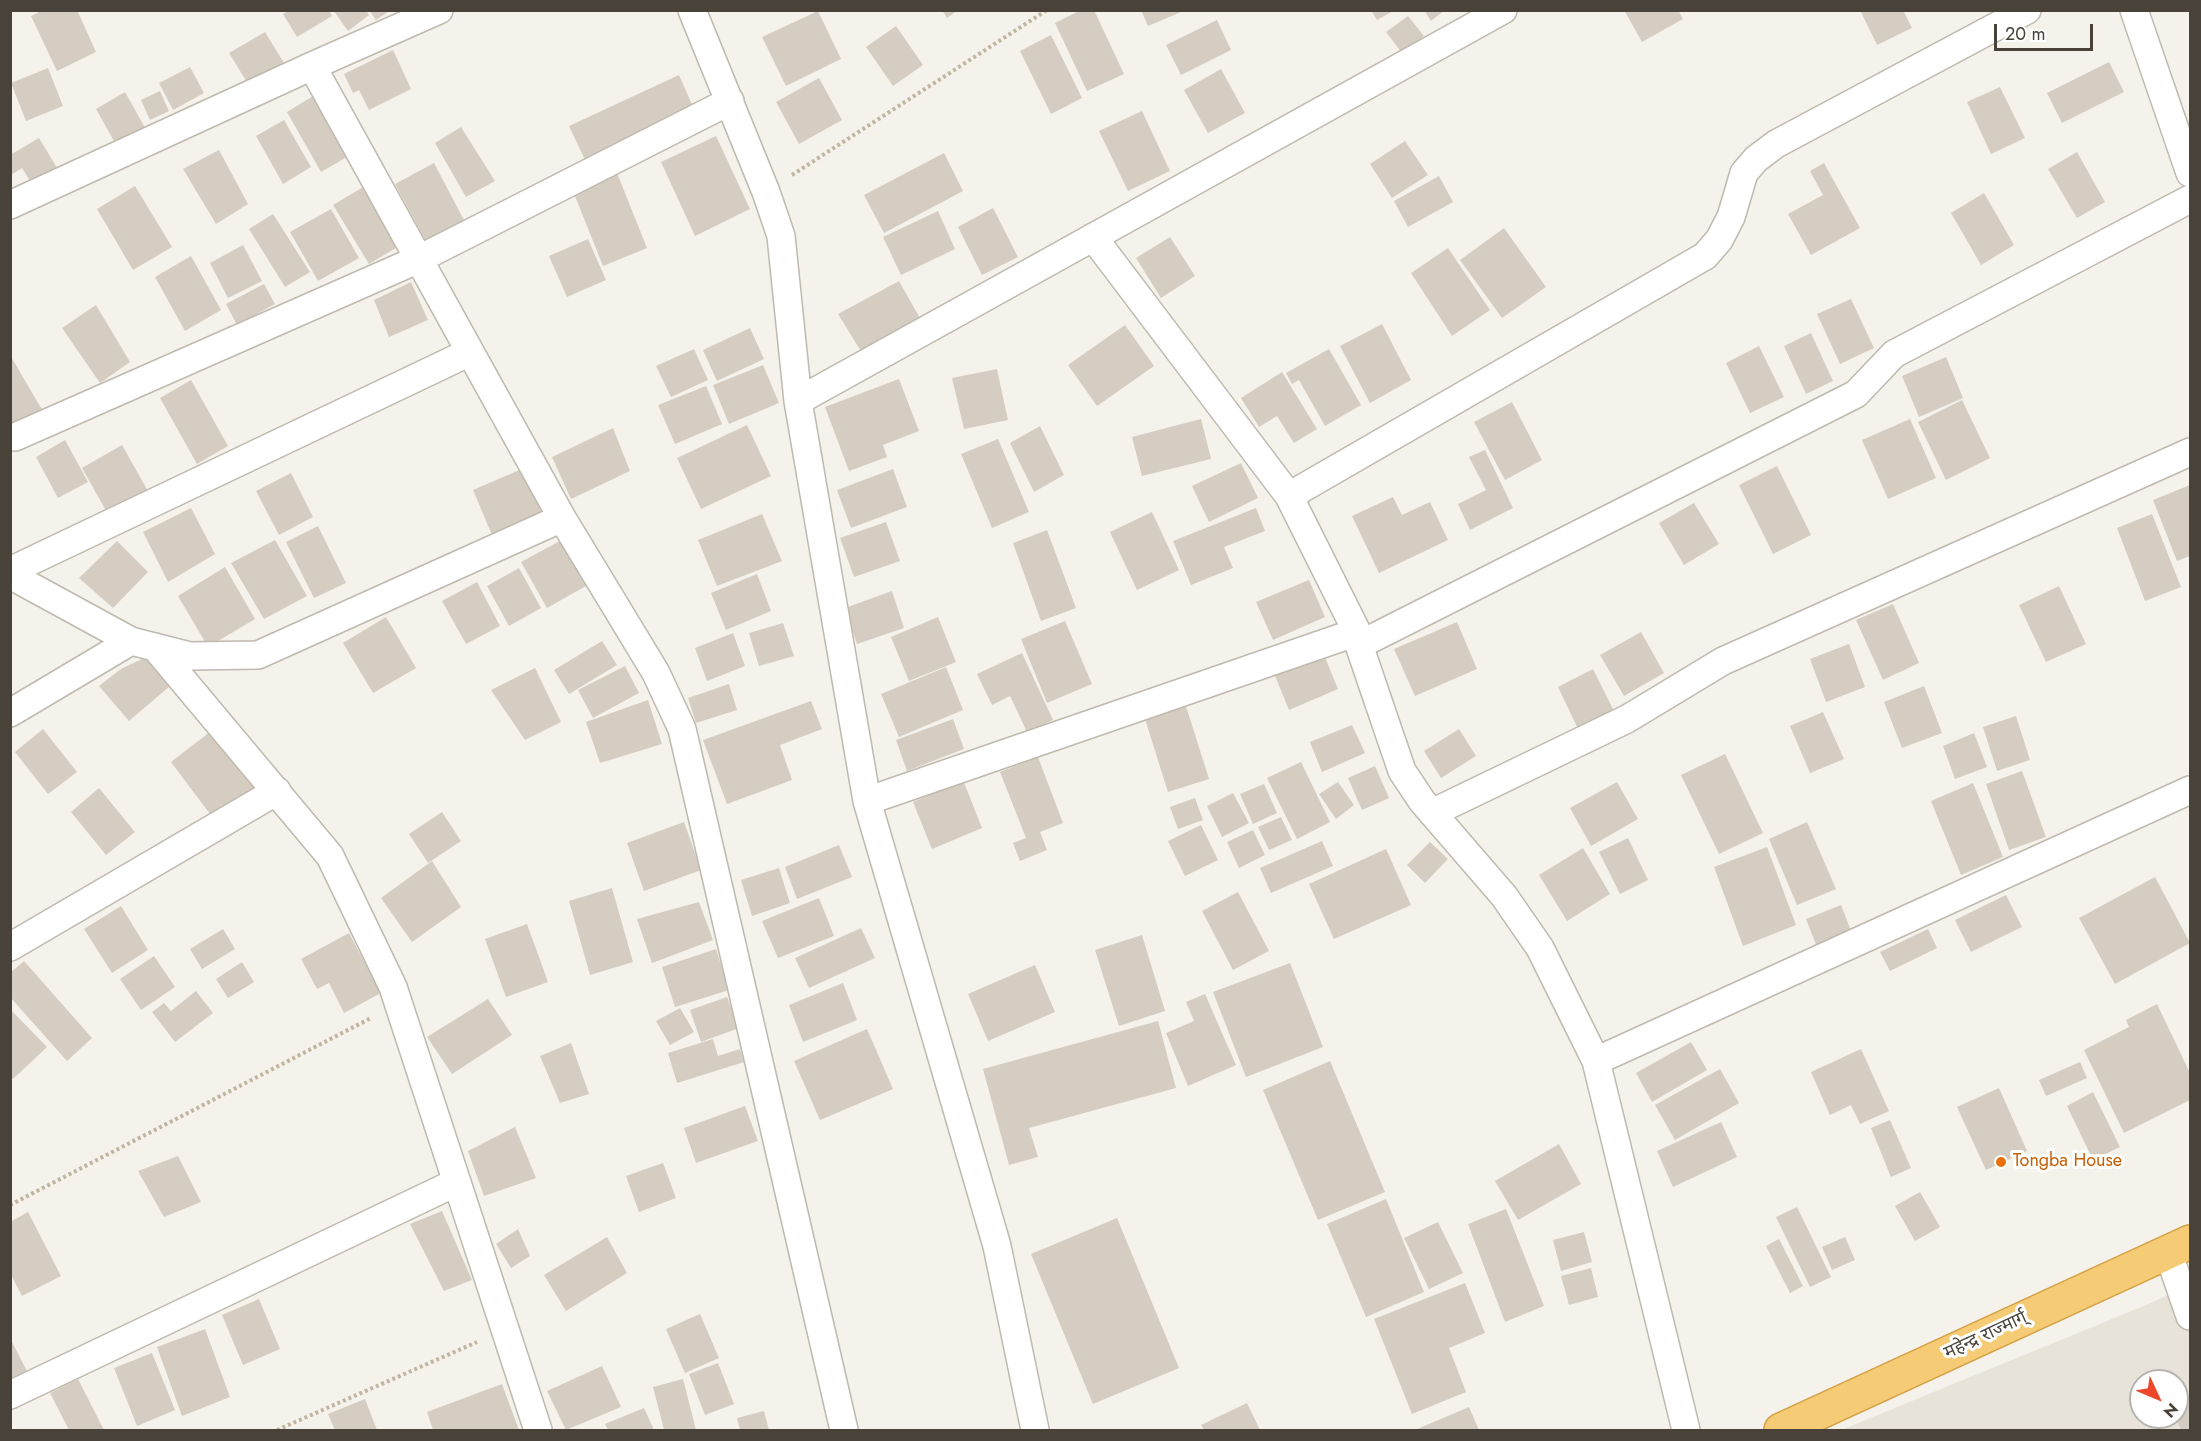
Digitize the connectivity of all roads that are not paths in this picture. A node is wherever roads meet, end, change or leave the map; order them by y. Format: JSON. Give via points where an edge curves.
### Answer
{"nodes":[{"id":1,"x":439,"y":10,"type":"edge"},
{"id":2,"x":692,"y":10,"type":"edge"},
{"id":3,"x":1503,"y":10,"type":"edge"},
{"id":4,"x":2027,"y":10,"type":"edge"},
{"id":5,"x":2134,"y":10,"type":"edge"},
{"id":6,"x":312,"y":66,"type":"junction"},
{"id":7,"x":730,"y":101,"type":"junction"},
{"id":8,"x":2190,"y":172,"type":"edge"},
{"id":9,"x":2190,"y":199,"type":"edge"},
{"id":10,"x":10,"y":206,"type":"edge"},
{"id":11,"x":1093,"y":237,"type":"junction"},
{"id":12,"x":419,"y":259,"type":"junction"},
{"id":13,"x":470,"y":352,"type":"junction"},
{"id":14,"x":798,"y":401,"type":"junction"},
{"id":15,"x":15,"y":437,"type":"dead end"},
{"id":16,"x":2190,"y":452,"type":"edge"},
{"id":17,"x":1289,"y":496,"type":"junction"},
{"id":18,"x":562,"y":518,"type":"junction"},
{"id":19,"x":10,"y":573,"type":"edge"},
{"id":20,"x":1358,"y":638,"type":"junction"},
{"id":21,"x":143,"y":644,"type":"junction"},
{"id":22,"x":10,"y":713,"type":"edge"},
{"id":23,"x":2190,"y":790,"type":"edge"},
{"id":24,"x":277,"y":791,"type":"junction"},
{"id":25,"x":867,"y":801,"type":"junction"},
{"id":26,"x":1432,"y":813,"type":"junction"},
{"id":27,"x":10,"y":947,"type":"edge"},
{"id":28,"x":1596,"y":1061,"type":"junction"},
{"id":29,"x":457,"y":1182,"type":"junction"},
{"id":30,"x":2179,"y":1247,"type":"edge"},
{"id":31,"x":2190,"y":1316,"type":"edge"},
{"id":32,"x":10,"y":1395,"type":"edge"},
{"id":33,"x":538,"y":1431,"type":"edge"},
{"id":34,"x":844,"y":1431,"type":"edge"},
{"id":35,"x":1035,"y":1431,"type":"edge"},
{"id":36,"x":1686,"y":1431,"type":"edge"},
{"id":37,"x":1781,"y":1431,"type":"edge"}],
"edges":[{"from":1,"to":6,"type":"street"},
{"from":2,"to":7,"type":"street"},
{"from":3,"to":11,"type":"street"},
{"from":4,"to":17,"type":"street","via":[[1776,144],[1756,159],[1744,174],[1731,218],[1705,256]]},
{"from":5,"to":8,"type":"street"},
{"from":6,"to":10,"type":"street"},
{"from":6,"to":12,"type":"street"},
{"from":7,"to":12,"type":"street"},
{"from":7,"to":14,"type":"street","via":[[781,236]]},
{"from":9,"to":20,"type":"street","via":[[1894,354],[1856,394]]},
{"from":11,"to":14,"type":"street"},
{"from":11,"to":17,"type":"street"},
{"from":12,"to":13,"type":"street"},
{"from":12,"to":15,"type":"street"},
{"from":13,"to":18,"type":"street"},
{"from":13,"to":19,"type":"street"},
{"from":14,"to":25,"type":"street"},
{"from":16,"to":26,"type":"street","via":[[1723,661],[1627,719]]},
{"from":17,"to":20,"type":"street"},
{"from":18,"to":21,"type":"street","via":[[258,655],[190,656]]},
{"from":18,"to":34,"type":"street","via":[[656,673],[682,729]]},
{"from":19,"to":21,"type":"street"},
{"from":20,"to":25,"type":"street"},
{"from":20,"to":26,"type":"street","via":[[1402,771]]},
{"from":21,"to":22,"type":"street"},
{"from":21,"to":24,"type":"street"},
{"from":23,"to":28,"type":"street"},
{"from":24,"to":27,"type":"street"},
{"from":24,"to":29,"type":"street","via":[[330,856],[393,987]]},
{"from":25,"to":35,"type":"street","via":[[997,1246]]},
{"from":26,"to":28,"type":"street","via":[[1504,896],[1540,948]]},
{"from":28,"to":36,"type":"street"},
{"from":29,"to":32,"type":"street"},
{"from":29,"to":33,"type":"street"},
{"from":30,"to":31,"type":"street"},
{"from":30,"to":37,"type":"highway","name":"महेन्द्र राज्मार्ग्"}]}
